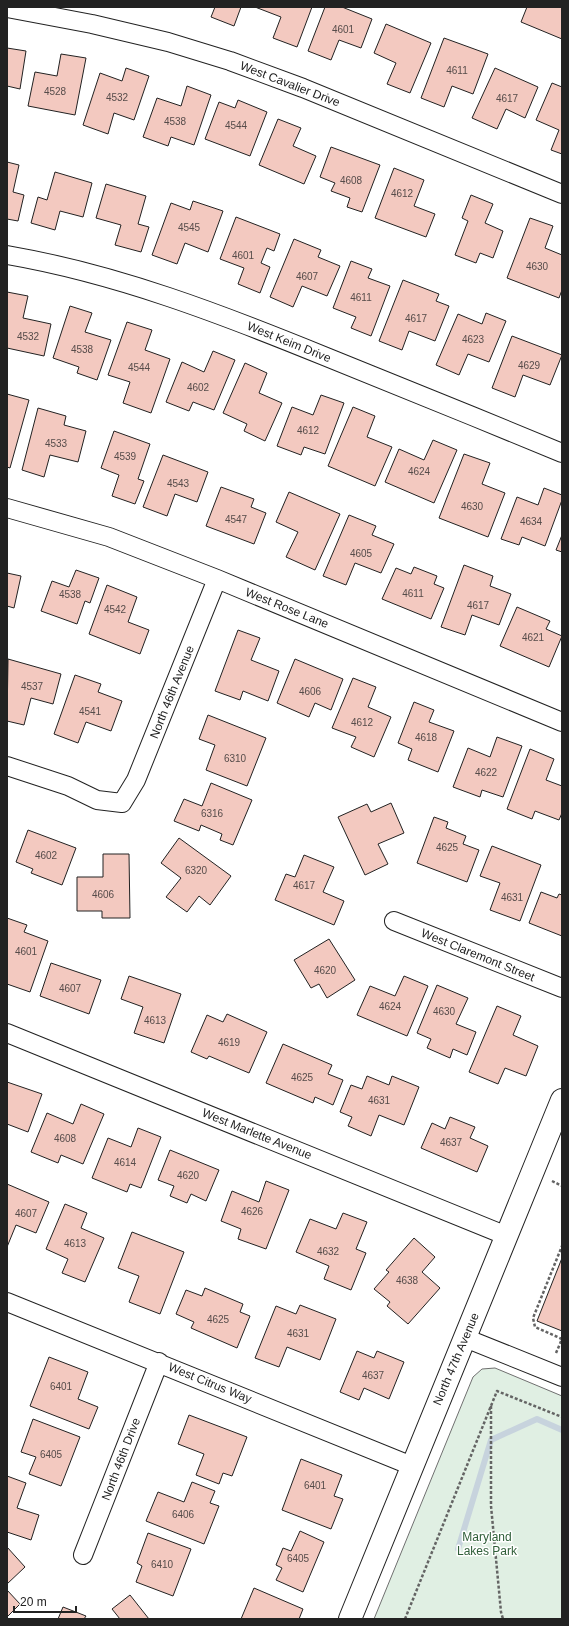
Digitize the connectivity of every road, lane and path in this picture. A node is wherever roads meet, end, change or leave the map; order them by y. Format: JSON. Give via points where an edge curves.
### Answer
{"nodes":[{"id":1,"x":7,"y":8,"type":"edge"},
{"id":2,"x":562,"y":194,"type":"edge"},
{"id":3,"x":7,"y":255,"type":"edge"},
{"id":4,"x":562,"y":453,"type":"edge"},
{"id":5,"x":7,"y":508,"type":"edge"},
{"id":6,"x":217,"y":579,"type":"junction"},
{"id":7,"x":562,"y":722,"type":"edge"},
{"id":8,"x":7,"y":766,"type":"edge"},
{"id":9,"x":394,"y":921,"type":"dead end"},
{"id":10,"x":562,"y":988,"type":"edge"},
{"id":11,"x":7,"y":1033,"type":"edge"},
{"id":12,"x":562,"y":1100,"type":"edge"},
{"id":13,"x":552,"y":1181,"type":"dead end"},
{"id":14,"x":562,"y":1186,"type":"edge"},
{"id":15,"x":507,"y":1236,"type":"junction"},
{"id":16,"x":562,"y":1246,"type":"edge"},
{"id":17,"x":7,"y":1302,"type":"edge"},
{"id":18,"x":465,"y":1338,"type":"junction"},
{"id":19,"x":562,"y":1339,"type":"edge"},
{"id":20,"x":556,"y":1353,"type":"dead end"},
{"id":21,"x":159,"y":1362,"type":"junction"},
{"id":22,"x":562,"y":1377,"type":"edge"},
{"id":23,"x":491,"y":1405,"type":"junction"},
{"id":24,"x":562,"y":1417,"type":"edge"},
{"id":25,"x":412,"y":1466,"type":"junction"},
{"id":26,"x":83,"y":1555,"type":"dead end"},
{"id":27,"x":350,"y":1619,"type":"edge"},
{"id":28,"x":405,"y":1619,"type":"edge"},
{"id":29,"x":503,"y":1619,"type":"edge"}],
"edges":[{"from":1,"to":2,"type":"street","name":"West Cavalier Drive","via":[[168,42],[230,61]]},
{"from":3,"to":4,"type":"street","name":"West Keim Drive","via":[[88,272],[195,305]]},
{"from":5,"to":6,"type":"street","name":"West Rose Lane","via":[[109,537]]},
{"from":6,"to":7,"type":"street","name":"West Rose Lane"},
{"from":6,"to":8,"type":"street","name":"North 46th Avenue","via":[[136,780],[122,803],[97,800],[68,786]]},
{"from":9,"to":10,"type":"street","name":"West Claremont Street"},
{"from":11,"to":15,"type":"street","name":"West Marlette Avenue"},
{"from":12,"to":15,"type":"street","name":"North 47th Avenue"},
{"from":13,"to":14,"type":"path"},
{"from":15,"to":18,"type":"street","name":"North 47th Avenue"},
{"from":16,"to":19,"type":"path","via":[[532,1318],[535,1327]]},
{"from":17,"to":21,"type":"street","name":"West Citrus Way"},
{"from":18,"to":22,"type":"street"},
{"from":18,"to":25,"type":"street","name":"North 47th Avenue"},
{"from":19,"to":20,"type":"path"},
{"from":21,"to":25,"type":"street","name":"West Citrus Way"},
{"from":21,"to":26,"type":"street","name":"North 46th Drive"},
{"from":23,"to":24,"type":"path","via":[[497,1391]]},
{"from":23,"to":28,"type":"path"},
{"from":23,"to":29,"type":"path","via":[[491,1506]]},
{"from":25,"to":27,"type":"street","name":"North 47th Avenue"}]}
